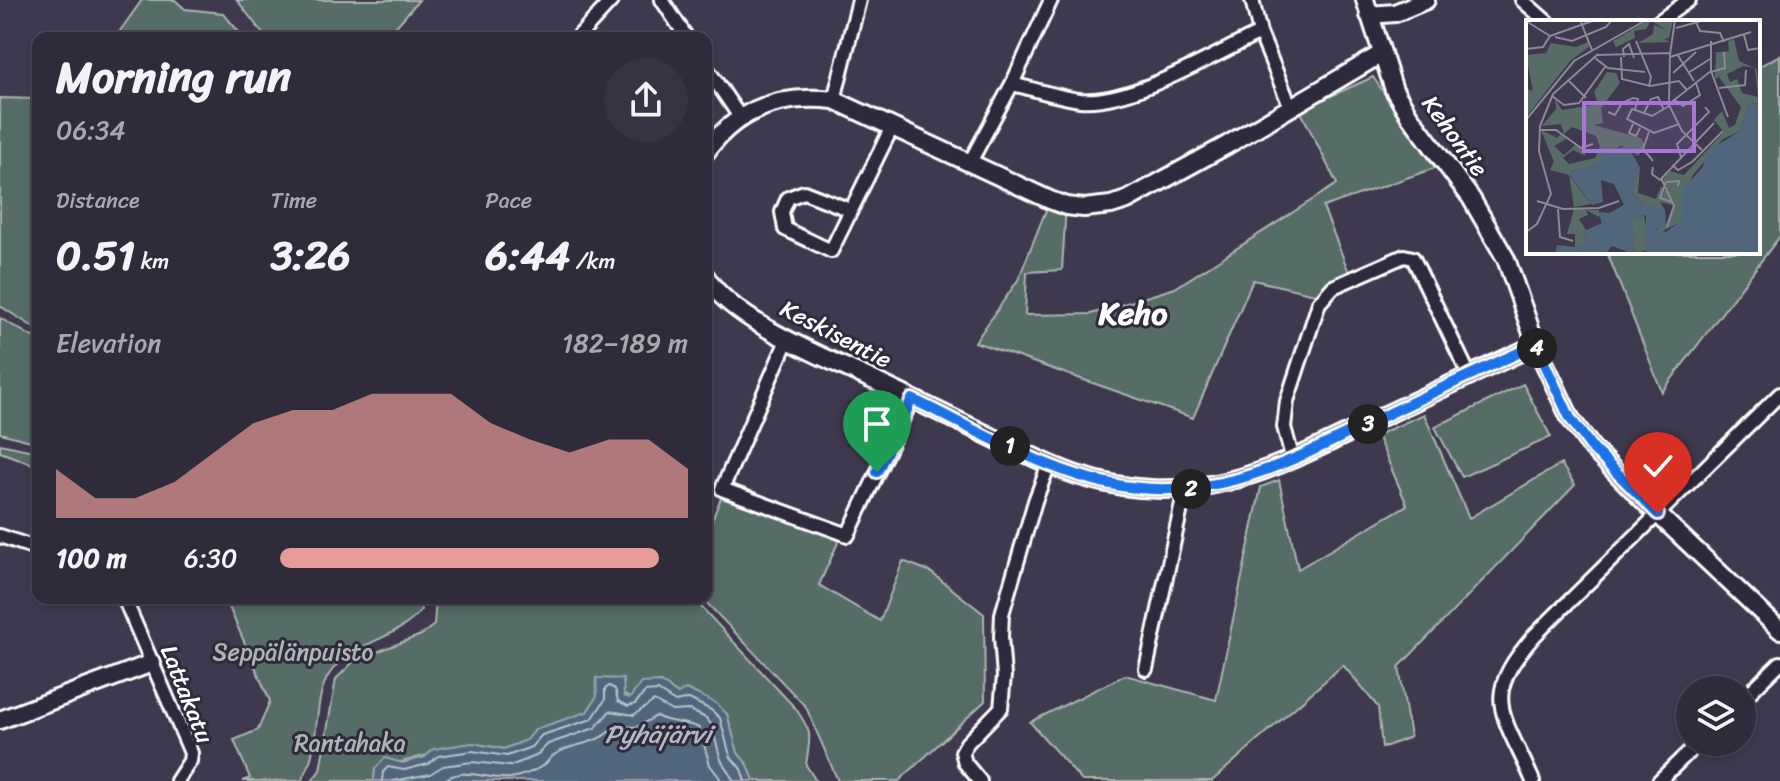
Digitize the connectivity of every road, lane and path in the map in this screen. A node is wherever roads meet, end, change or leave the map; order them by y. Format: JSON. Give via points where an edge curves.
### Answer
{"nodes":[{"id":1,"x":612,"y":0,"type":"edge"},
{"id":2,"x":662,"y":0,"type":"edge"},
{"id":3,"x":859,"y":0,"type":"edge"},
{"id":4,"x":1051,"y":0,"type":"edge"},
{"id":5,"x":1252,"y":0,"type":"edge"},
{"id":6,"x":1426,"y":0,"type":"edge"},
{"id":7,"x":1522,"y":0,"type":"edge"},
{"id":8,"x":1689,"y":0,"type":"edge"},
{"id":9,"x":1367,"y":8,"type":"edge"},
{"id":10,"x":1545,"y":20,"type":"edge"},
{"id":11,"x":1661,"y":20,"type":"edge"},
{"id":12,"x":583,"y":32,"type":"edge"},
{"id":13,"x":683,"y":32,"type":"edge"},
{"id":14,"x":1260,"y":33,"type":"junction"},
{"id":15,"x":1381,"y":54,"type":"junction"},
{"id":16,"x":712,"y":76,"type":"edge"},
{"id":17,"x":1012,"y":84,"type":"junction"},
{"id":18,"x":834,"y":100,"type":"junction"},
{"id":19,"x":1291,"y":108,"type":"junction"},
{"id":20,"x":740,"y":117,"type":"junction"},
{"id":21,"x":892,"y":127,"type":"junction"},
{"id":22,"x":712,"y":146,"type":"edge"},
{"id":23,"x":969,"y":164,"type":"junction"},
{"id":24,"x":850,"y":210,"type":"junction"},
{"id":25,"x":712,"y":287,"type":"edge"},
{"id":26,"x":788,"y":338,"type":"junction"},
{"id":27,"x":1536,"y":345,"type":"junction"},
{"id":28,"x":1469,"y":375,"type":"junction"},
{"id":29,"x":1780,"y":394,"type":"edge"},
{"id":30,"x":912,"y":399,"type":"junction"},
{"id":31,"x":1293,"y":460,"type":"junction"},
{"id":32,"x":1049,"y":464,"type":"junction"},
{"id":33,"x":1185,"y":490,"type":"junction"},
{"id":34,"x":1658,"y":514,"type":"junction"},
{"id":35,"x":0,"y":536,"type":"edge"},
{"id":36,"x":32,"y":547,"type":"edge"},
{"id":37,"x":127,"y":604,"type":"edge"},
{"id":38,"x":1780,"y":630,"type":"edge"},
{"id":39,"x":152,"y":663,"type":"junction"},
{"id":40,"x":1780,"y":663,"type":"edge"},
{"id":41,"x":1146,"y":669,"type":"dead end"},
{"id":42,"x":1756,"y":686,"type":"edge"},
{"id":43,"x":0,"y":720,"type":"edge"},
{"id":44,"x":1685,"y":756,"type":"edge"},
{"id":45,"x":177,"y":781,"type":"edge"},
{"id":46,"x":980,"y":781,"type":"edge"},
{"id":47,"x":1533,"y":781,"type":"edge"},
{"id":48,"x":1659,"y":781,"type":"edge"}],
"edges":[{"from":1,"to":12,"type":"street"},
{"from":2,"to":13,"type":"street"},
{"from":3,"to":18,"type":"street"},
{"from":4,"to":17,"type":"street"},
{"from":5,"to":14,"type":"street"},
{"from":6,"to":9,"type":"street","via":[[1395,13]]},
{"from":7,"to":10,"type":"street"},
{"from":8,"to":11,"type":"street"},
{"from":9,"to":15,"type":"street","name":"Kehontie"},
{"from":14,"to":17,"type":"street","via":[[1117,98],[1080,100]]},
{"from":14,"to":19,"type":"street"},
{"from":15,"to":19,"type":"street"},
{"from":15,"to":27,"type":"street","name":"Kehontie","via":[[1409,115],[1471,198],[1506,259]]},
{"from":16,"to":20,"type":"street"},
{"from":17,"to":23,"type":"street"},
{"from":18,"to":20,"type":"street","via":[[775,102]]},
{"from":18,"to":21,"type":"street"},
{"from":19,"to":23,"type":"street","via":[[1157,185],[1111,205],[1066,206]]},
{"from":20,"to":22,"type":"street"},
{"from":21,"to":23,"type":"street"},
{"from":21,"to":24,"type":"street"},
{"from":24,"to":24,"type":"street","via":[[831,251],[785,229],[782,212],[788,198],[804,192]]},
{"from":25,"to":26,"type":"street","name":"Keskisentie","via":[[731,307]]},
{"from":26,"to":30,"type":"street","name":"Keskisentie"},
{"from":26,"to":30,"type":"street","via":[[722,489],[848,535]]},
{"from":27,"to":28,"type":"street","name":"Keskisentie"},
{"from":27,"to":34,"type":"street","name":"Kehontie","via":[[1570,418],[1592,448]]},
{"from":28,"to":31,"type":"street","name":"Keskisentie"},
{"from":28,"to":31,"type":"street","via":[[1413,258],[1404,256],[1333,287],[1319,303],[1287,401],[1284,427]]},
{"from":29,"to":34,"type":"street"},
{"from":30,"to":32,"type":"street","name":"Keskisentie"},
{"from":31,"to":33,"type":"street","name":"Keskisentie","via":[[1220,485]]},
{"from":32,"to":33,"type":"street","name":"Keskisentie","via":[[1106,483]]},
{"from":32,"to":46,"type":"street","via":[[1002,614],[1001,708],[962,752]]},
{"from":33,"to":41,"type":"street"},
{"from":34,"to":38,"type":"street","name":"Kehontie"},
{"from":34,"to":47,"type":"street","via":[[1512,660],[1502,682],[1501,706]]},
{"from":35,"to":36,"type":"street"},
{"from":37,"to":39,"type":"street","name":"Lattakatu"},
{"from":39,"to":43,"type":"street"},
{"from":39,"to":45,"type":"street","name":"Lattakatu","via":[[191,753]]},
{"from":40,"to":42,"type":"street"},
{"from":44,"to":48,"type":"street"}]}
